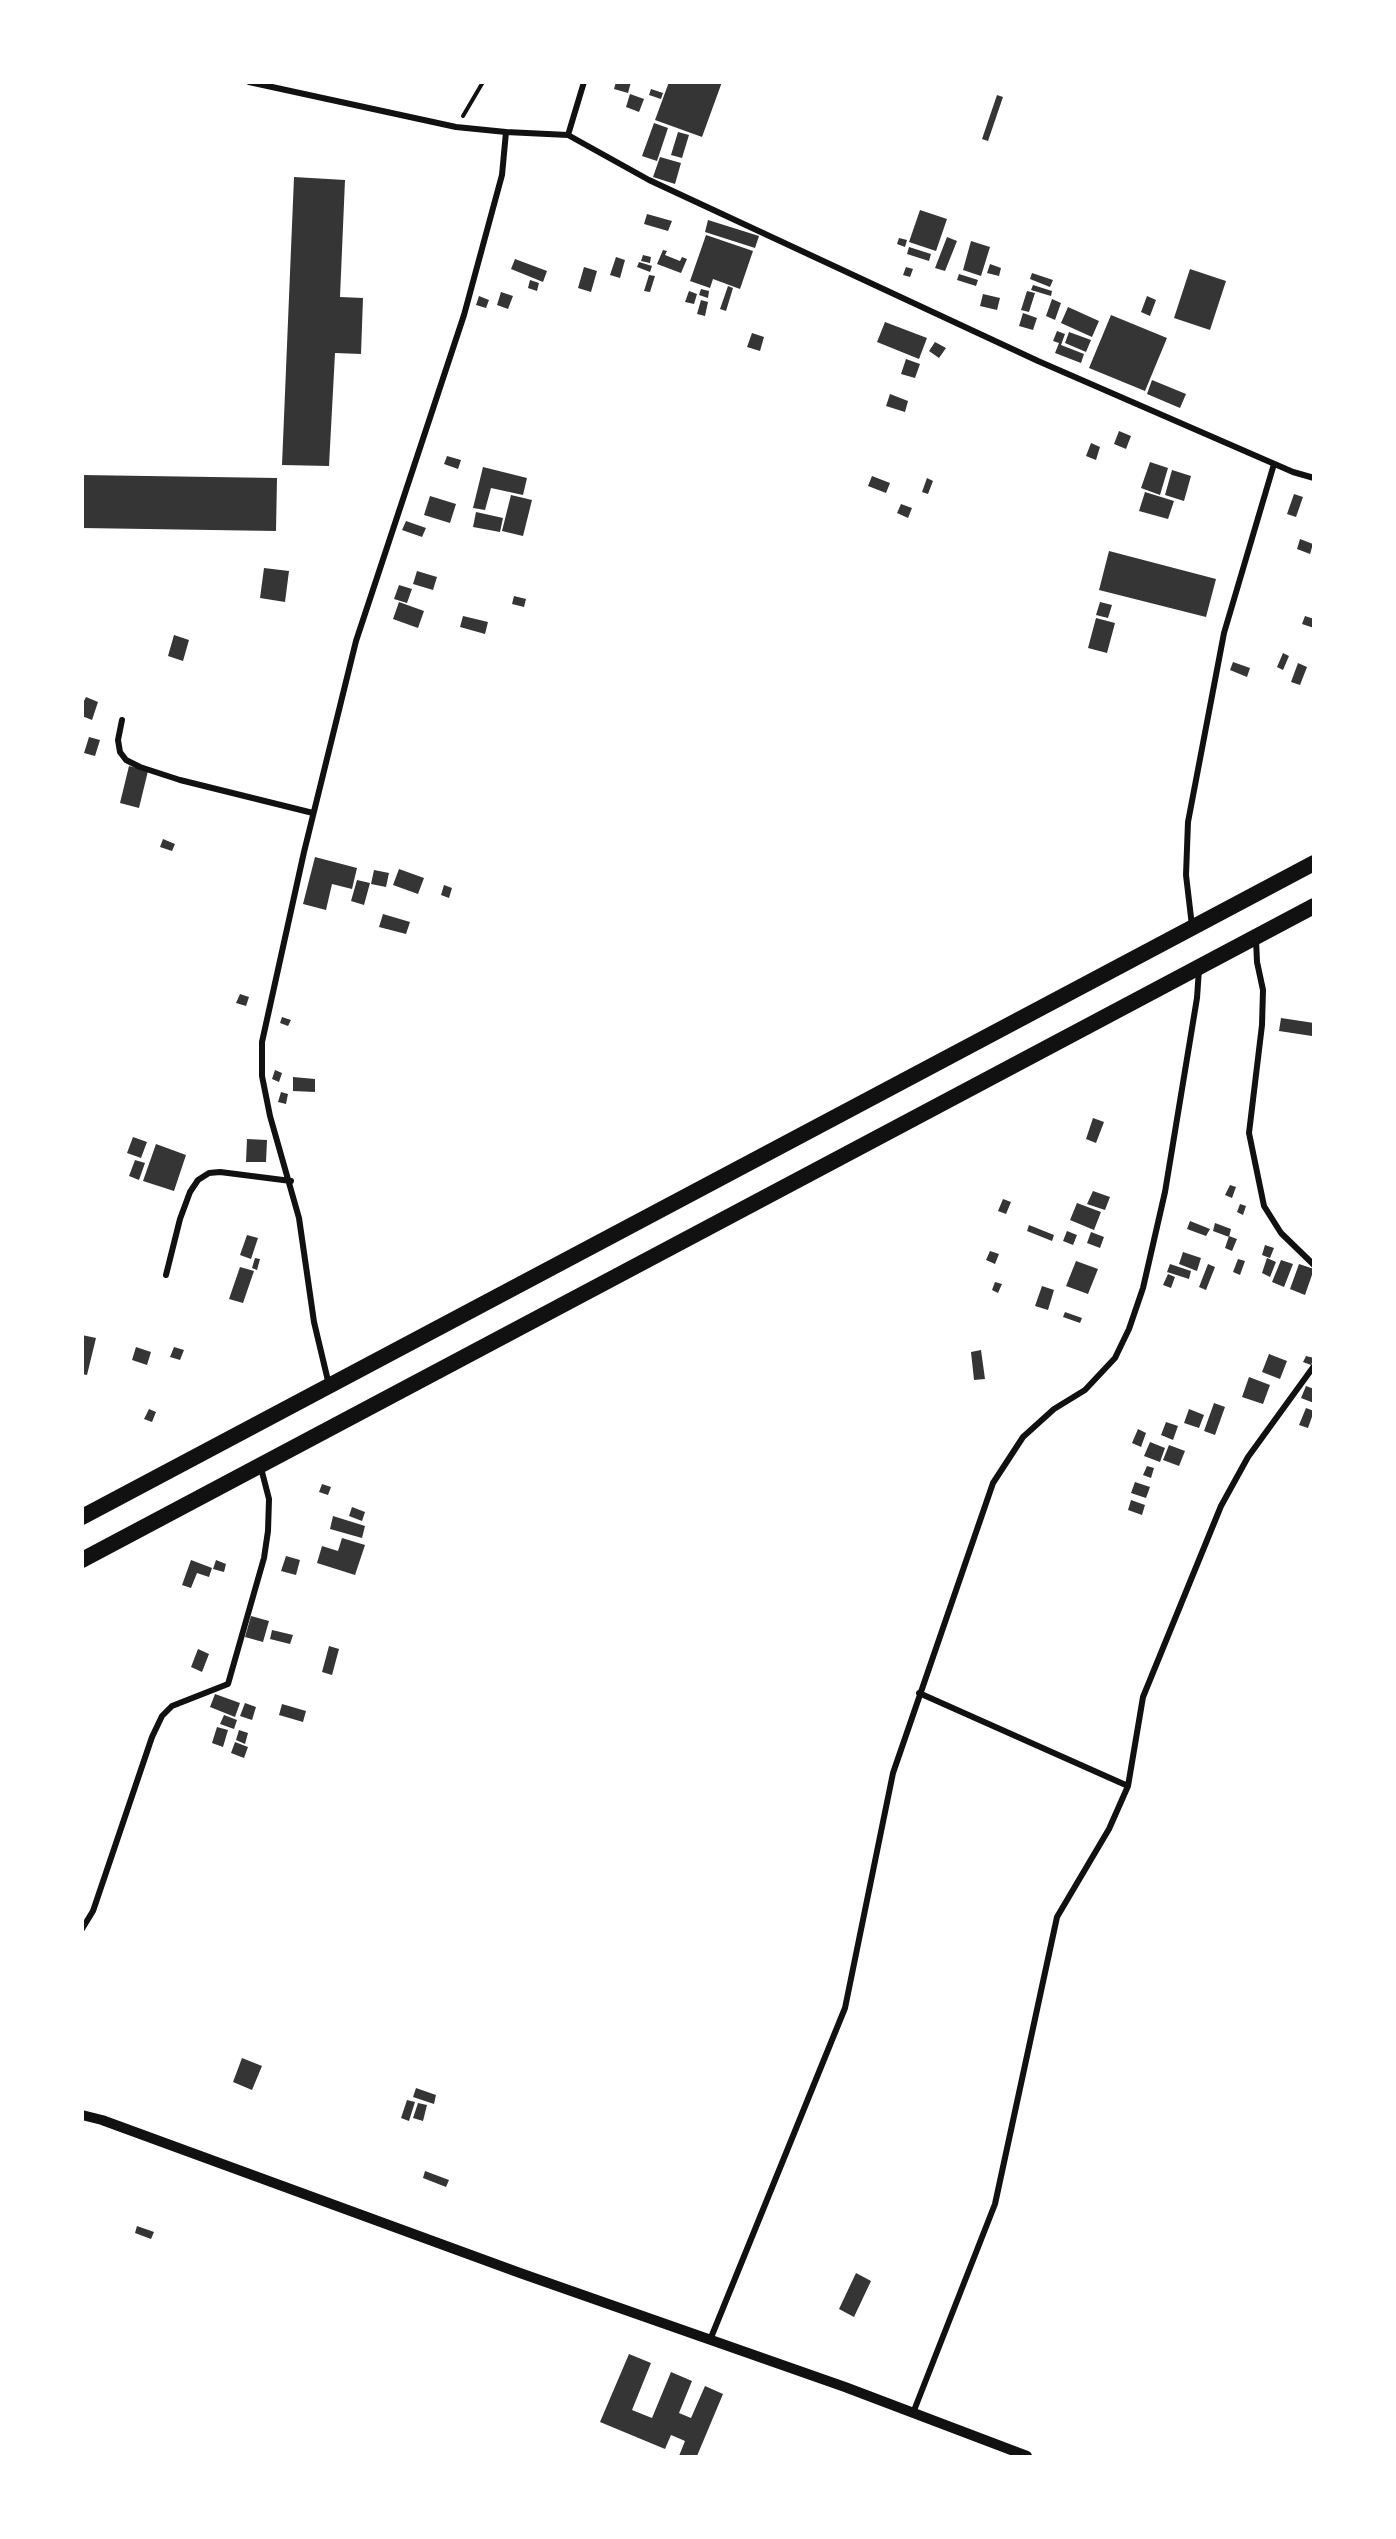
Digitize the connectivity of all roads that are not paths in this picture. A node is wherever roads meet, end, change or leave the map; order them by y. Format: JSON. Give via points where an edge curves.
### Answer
{"nodes":[{"id":1,"x":249,"y":82,"type":"edge"},
{"id":2,"x":584,"y":82,"type":"edge"},
{"id":3,"x":506,"y":132,"type":"junction"},
{"id":4,"x":568,"y":135,"type":"junction"},
{"id":5,"x":1274,"y":464,"type":"junction"},
{"id":6,"x":1314,"y":478,"type":"edge"},
{"id":7,"x":122,"y":720,"type":"dead end"},
{"id":8,"x":313,"y":813,"type":"junction"},
{"id":9,"x":1314,"y":863,"type":"edge"},
{"id":10,"x":1314,"y":906,"type":"edge"},
{"id":11,"x":1192,"y":927,"type":"junction"},
{"id":12,"x":1256,"y":937,"type":"junction"},
{"id":13,"x":1199,"y":966,"type":"junction"},
{"id":14,"x":291,"y":1181,"type":"junction"},
{"id":15,"x":1314,"y":1265,"type":"edge"},
{"id":16,"x":166,"y":1275,"type":"dead end"},
{"id":17,"x":1314,"y":1366,"type":"edge"},
{"id":18,"x":329,"y":1386,"type":"junction"},
{"id":19,"x":260,"y":1466,"type":"junction"},
{"id":20,"x":82,"y":1517,"type":"edge"},
{"id":21,"x":82,"y":1560,"type":"edge"},
{"id":22,"x":919,"y":1693,"type":"junction"},
{"id":23,"x":1128,"y":1786,"type":"junction"},
{"id":24,"x":82,"y":1929,"type":"edge"},
{"id":25,"x":82,"y":2115,"type":"edge"},
{"id":26,"x":710,"y":2340,"type":"junction"},
{"id":27,"x":913,"y":2413,"type":"junction"},
{"id":28,"x":1027,"y":2457,"type":"edge"}],
"edges":[{"from":1,"to":3,"type":"street","via":[[456,127]]},
{"from":2,"to":4,"type":"street"},
{"from":3,"to":4,"type":"street"},
{"from":3,"to":8,"type":"street","via":[[502,175],[464,315],[356,641]]},
{"from":4,"to":5,"type":"street","via":[[649,180],[799,251]]},
{"from":5,"to":6,"type":"street"},
{"from":5,"to":11,"type":"street","via":[[1224,633],[1188,822],[1186,875]]},
{"from":7,"to":8,"type":"street","via":[[118,740],[126,760],[180,780]]},
{"from":8,"to":14,"type":"street","via":[[262,1042],[262,1076],[270,1116]]},
{"from":9,"to":11,"type":"highway"},
{"from":10,"to":12,"type":"highway"},
{"from":11,"to":18,"type":"highway"},
{"from":12,"to":13,"type":"highway"},
{"from":12,"to":15,"type":"street","via":[[1263,1013],[1249,1133],[1264,1206],[1281,1233]]},
{"from":13,"to":19,"type":"highway"},
{"from":13,"to":22,"type":"street","via":[[1166,1192],[1129,1329],[1115,1358],[1085,1390],[1054,1409],[1023,1437],[993,1483]]},
{"from":14,"to":16,"type":"street","via":[[220,1172],[198,1180],[183,1210]]},
{"from":14,"to":18,"type":"street","via":[[314,1322]]},
{"from":17,"to":23,"type":"street","via":[[1248,1457],[1221,1506],[1143,1697]]},
{"from":18,"to":20,"type":"highway"},
{"from":19,"to":21,"type":"highway"},
{"from":19,"to":24,"type":"street","via":[[269,1499],[267,1540],[228,1684],[172,1706],[162,1716],[93,1911]]},
{"from":22,"to":23,"type":"street"},
{"from":22,"to":26,"type":"street","via":[[893,1773],[845,2008]]},
{"from":23,"to":27,"type":"street","via":[[1057,1917],[995,2204]]},
{"from":25,"to":26,"type":"street"},
{"from":26,"to":27,"type":"street"},
{"from":27,"to":28,"type":"street"}]}
